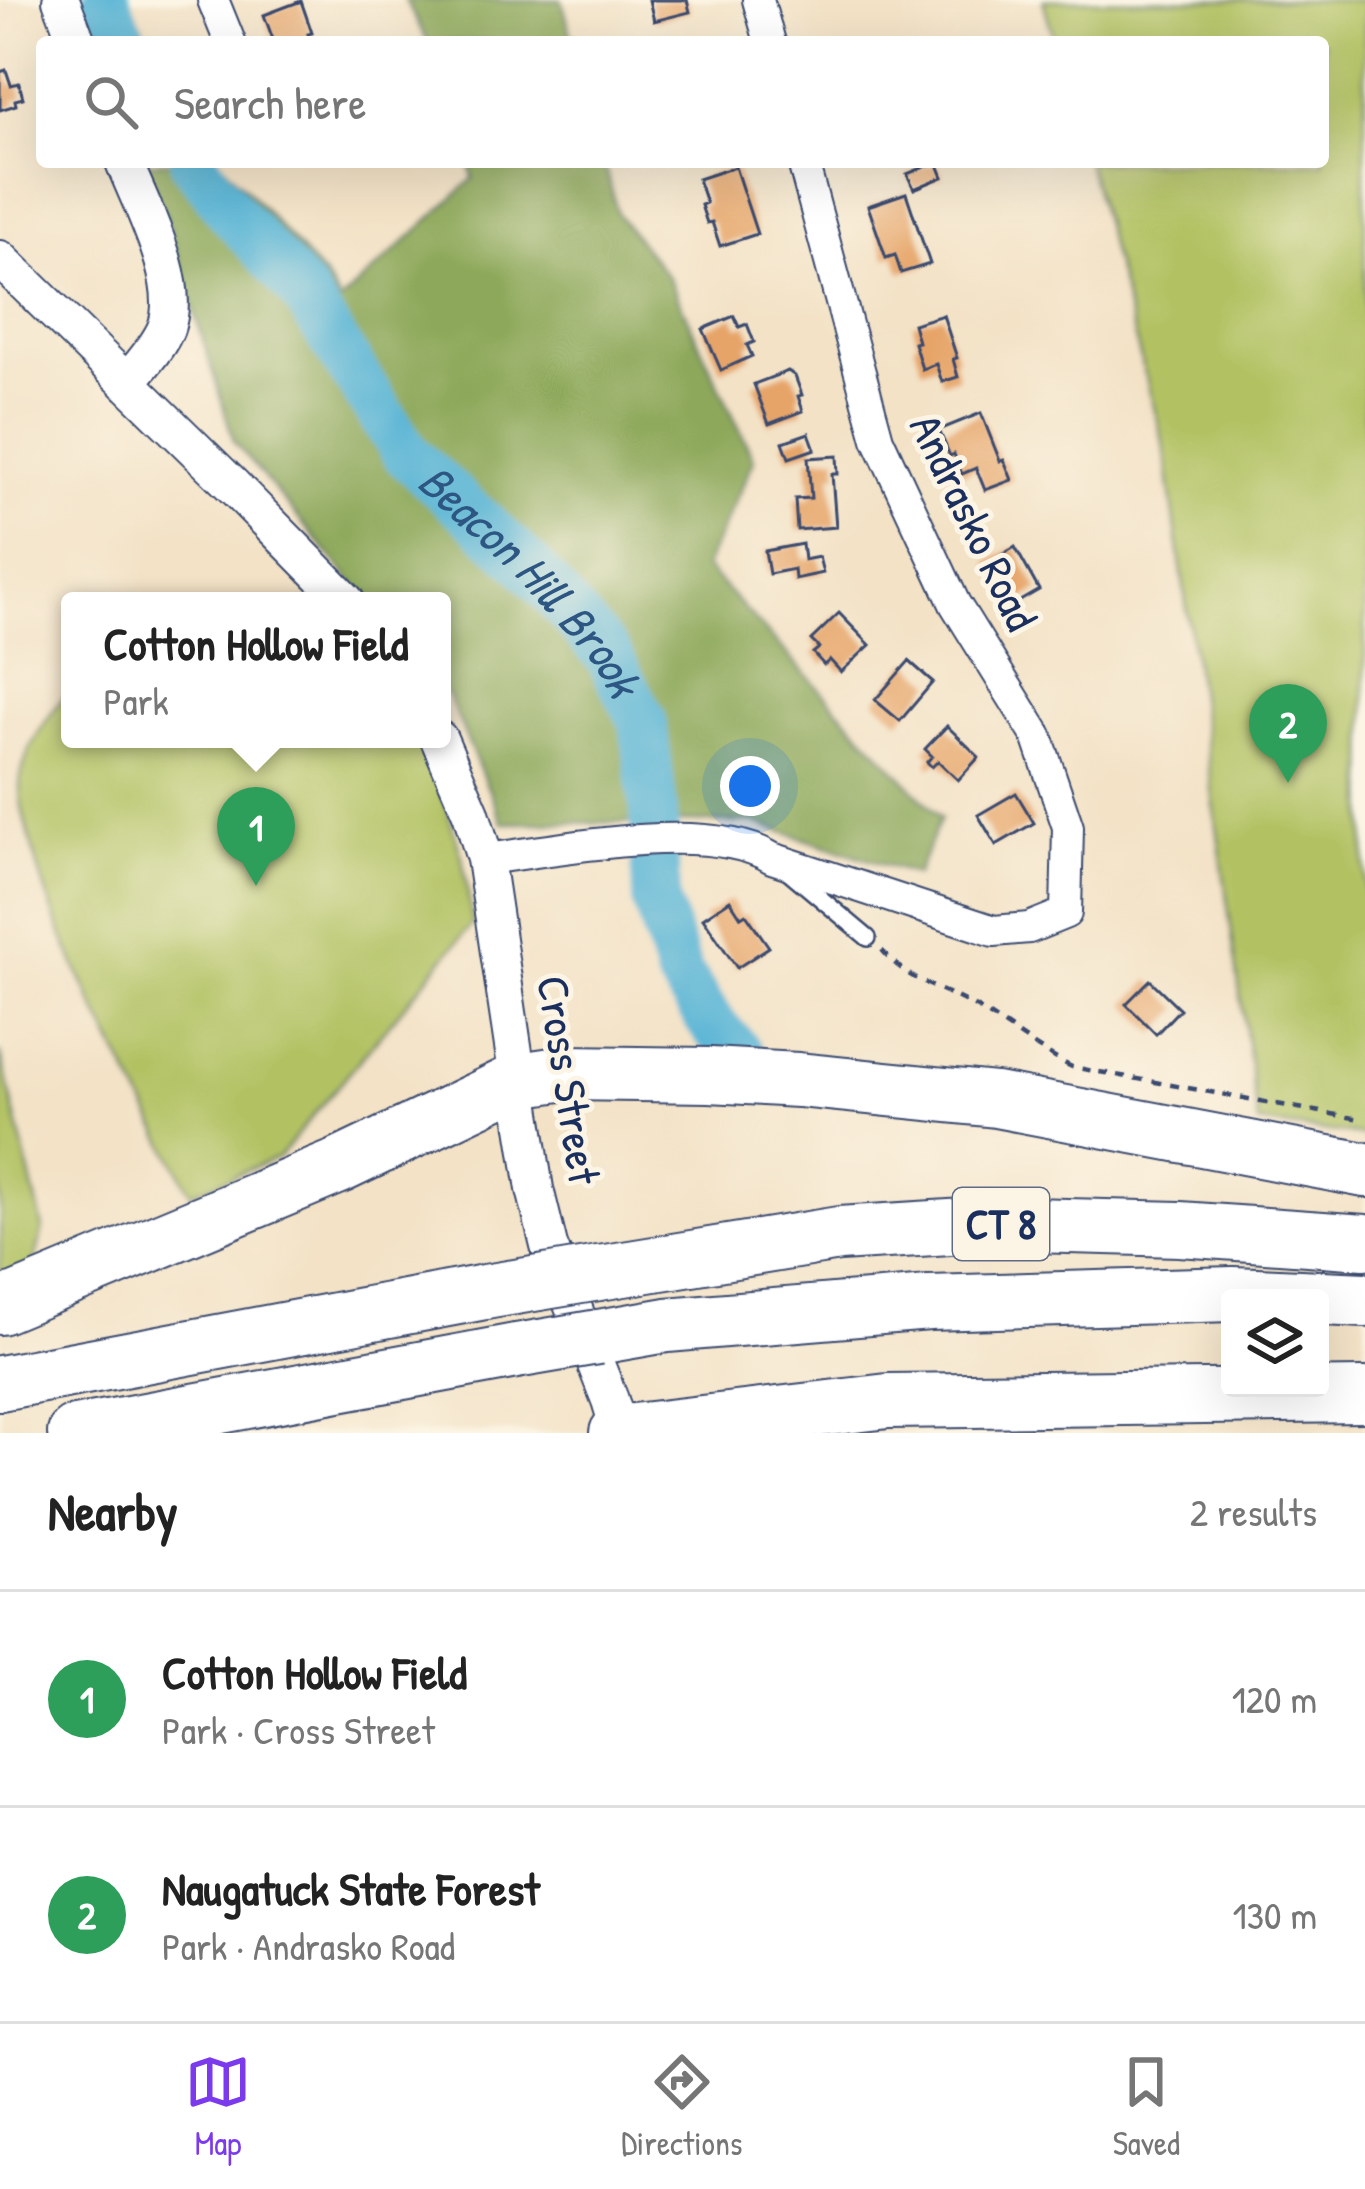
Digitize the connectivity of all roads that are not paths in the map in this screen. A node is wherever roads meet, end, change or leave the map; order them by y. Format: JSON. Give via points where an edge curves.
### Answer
{"nodes":[{"id":1,"x":61,"y":0,"type":"edge"},
{"id":2,"x":213,"y":0,"type":"edge"},
{"id":3,"x":758,"y":0,"type":"edge"},
{"id":4,"x":75,"y":36,"type":"edge"},
{"id":5,"x":228,"y":36,"type":"edge"},
{"id":6,"x":768,"y":36,"type":"edge"},
{"id":7,"x":126,"y":168,"type":"edge"},
{"id":8,"x":805,"y":168,"type":"edge"},
{"id":9,"x":0,"y":260,"type":"edge"},
{"id":10,"x":127,"y":383,"type":"junction"},
{"id":11,"x":337,"y":592,"type":"edge"},
{"id":12,"x":444,"y":748,"type":"edge"},
{"id":13,"x":772,"y":858,"type":"junction"},
{"id":14,"x":485,"y":859,"type":"junction"},
{"id":15,"x":868,"y":938,"type":"road end"},
{"id":16,"x":519,"y":1080,"type":"junction"},
{"id":17,"x":1365,"y":1170,"type":"edge"},
{"id":18,"x":1365,"y":1242,"type":"edge"},
{"id":19,"x":1365,"y":1300,"type":"edge"},
{"id":20,"x":0,"y":1307,"type":"edge"},
{"id":21,"x":0,"y":1383,"type":"edge"},
{"id":22,"x":1365,"y":1395,"type":"edge"},
{"id":23,"x":75,"y":1433,"type":"edge"},
{"id":24,"x":618,"y":1433,"type":"edge"}],
"edges":[{"from":1,"to":4,"type":"street"},
{"from":2,"to":5,"type":"street"},
{"from":3,"to":6,"type":"street"},
{"from":7,"to":10,"type":"street","via":[[158,248],[170,307],[160,340]]},
{"from":8,"to":13,"type":"street","name":"Andrasko Road","via":[[878,439],[955,604],[1037,736],[1068,827],[1066,913],[994,931]]},
{"from":9,"to":10,"type":"street"},
{"from":10,"to":11,"type":"street"},
{"from":12,"to":14,"type":"street","name":"Cross Street"},
{"from":13,"to":14,"type":"street","via":[[753,847],[680,839]]},
{"from":13,"to":15,"type":"lane"},
{"from":14,"to":16,"type":"street","name":"Cross Street"},
{"from":16,"to":17,"type":"highway","via":[[710,1075],[996,1100]]},
{"from":16,"to":20,"type":"highway","via":[[339,1166]]},
{"from":16,"to":24,"type":"street","name":"Cross Street","via":[[549,1246]]},
{"from":18,"to":21,"type":"highway","number":"CT 8","bridge":true,"via":[[998,1224],[839,1234]]},
{"from":19,"to":23,"type":"highway","number":"CT 8","bridge":true,"via":[[1233,1294],[952,1302],[667,1325]]},
{"from":22,"to":24,"type":"highway","via":[[888,1401]]}]}
